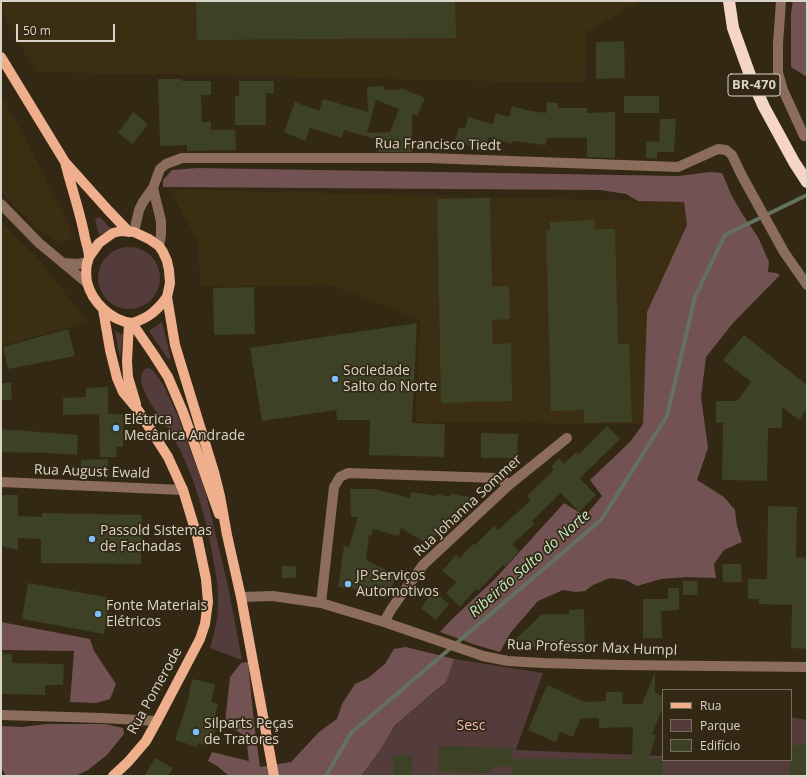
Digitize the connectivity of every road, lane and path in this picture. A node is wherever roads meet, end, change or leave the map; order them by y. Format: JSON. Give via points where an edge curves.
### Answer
{"nodes":[{"id":1,"x":729,"y":1,"type":"edge"},
{"id":2,"x":782,"y":1,"type":"edge"},
{"id":3,"x":1,"y":57,"type":"edge"},
{"id":4,"x":804,"y":136,"type":"dead end"},
{"id":5,"x":65,"y":162,"type":"junction"},
{"id":6,"x":807,"y":182,"type":"edge"},
{"id":7,"x":153,"y":188,"type":"junction"},
{"id":8,"x":1,"y":204,"type":"edge"},
{"id":9,"x":131,"y":232,"type":"junction"},
{"id":10,"x":159,"y":246,"type":"junction"},
{"id":11,"x":88,"y":260,"type":"junction"},
{"id":12,"x":63,"y":263,"type":"junction"},
{"id":13,"x":88,"y":283,"type":"junction"},
{"id":14,"x":807,"y":284,"type":"edge"},
{"id":15,"x":167,"y":298,"type":"junction"},
{"id":16,"x":103,"y":309,"type":"junction"},
{"id":17,"x":130,"y":323,"type":"junction"},
{"id":18,"x":138,"y":410,"type":"junction"},
{"id":19,"x":567,"y":438,"type":"dead end"},
{"id":20,"x":1,"y":482,"type":"edge"},
{"id":21,"x":510,"y":484,"type":"junction"},
{"id":22,"x":182,"y":490,"type":"junction"},
{"id":23,"x":227,"y":535,"type":"junction"},
{"id":24,"x":241,"y":597,"type":"junction"},
{"id":25,"x":321,"y":602,"type":"junction"},
{"id":26,"x":384,"y":622,"type":"junction"},
{"id":27,"x":807,"y":667,"type":"edge"},
{"id":28,"x":1,"y":715,"type":"edge"},
{"id":29,"x":157,"y":721,"type":"junction"},
{"id":30,"x":113,"y":776,"type":"edge"},
{"id":31,"x":274,"y":776,"type":"edge"}],
"edges":[{"from":1,"to":6,"type":"highway","number":"BR-470","via":[[733,28],[751,78],[764,107]]},
{"from":2,"to":4,"type":"street","via":[[778,73],[782,90]]},
{"from":3,"to":5,"type":"main road"},
{"from":5,"to":9,"type":"main road"},
{"from":5,"to":11,"type":"main road","via":[[81,221]]},
{"from":7,"to":9,"type":"street","name":"Rua Francisco Tiedt","via":[[143,202]]},
{"from":7,"to":10,"type":"street","via":[[161,221]]},
{"from":7,"to":14,"type":"street","name":"Rua Francisco Tiedt","via":[[160,169],[182,158],[428,158],[678,167],[718,149],[726,150],[732,155],[784,252]]},
{"from":8,"to":12,"type":"street","via":[[39,243]]},
{"from":9,"to":10,"type":"main road"},
{"from":9,"to":11,"type":"main road","via":[[113,233],[99,243]]},
{"from":10,"to":15,"type":"main road","via":[[169,270]]},
{"from":11,"to":12,"type":"street","via":[[78,264]]},
{"from":11,"to":13,"type":"main road"},
{"from":12,"to":13,"type":"street"},
{"from":13,"to":16,"type":"main road"},
{"from":15,"to":17,"type":"main road","via":[[153,313],[142,320]]},
{"from":15,"to":23,"type":"main road","via":[[175,345],[214,472]]},
{"from":16,"to":17,"type":"main road","via":[[110,315]]},
{"from":16,"to":18,"type":"main road","name":"Rua Pomerode","via":[[117,378],[123,392]]},
{"from":17,"to":18,"type":"main road","name":"Rua Pomerode","via":[[128,377]]},
{"from":17,"to":23,"type":"main road","via":[[168,377]]},
{"from":18,"to":22,"type":"main road","name":"Rua Pomerode","via":[[168,457]]},
{"from":19,"to":21,"type":"street","name":"Rua Johanna Sommer"},
{"from":20,"to":22,"type":"street","name":"Rua August Ewald"},
{"from":21,"to":25,"type":"street","via":[[496,478],[348,473],[340,476],[334,487]]},
{"from":21,"to":26,"type":"street","name":"Rua Johanna Sommer","via":[[423,565]]},
{"from":22,"to":29,"type":"main road","name":"Rua Pomerode","via":[[197,536],[208,602],[200,639]]},
{"from":23,"to":24,"type":"main road"},
{"from":24,"to":25,"type":"street","name":"Rua Professor Max Humpl","via":[[273,596]]},
{"from":24,"to":31,"type":"main road"},
{"from":25,"to":26,"type":"street","name":"Rua Professor Max Humpl"},
{"from":26,"to":27,"type":"street","name":"Rua Professor Max Humpl","via":[[483,656],[508,661]]},
{"from":28,"to":29,"type":"street"},
{"from":29,"to":30,"type":"main road","name":"Rua Pomerode","via":[[146,741]]}]}
